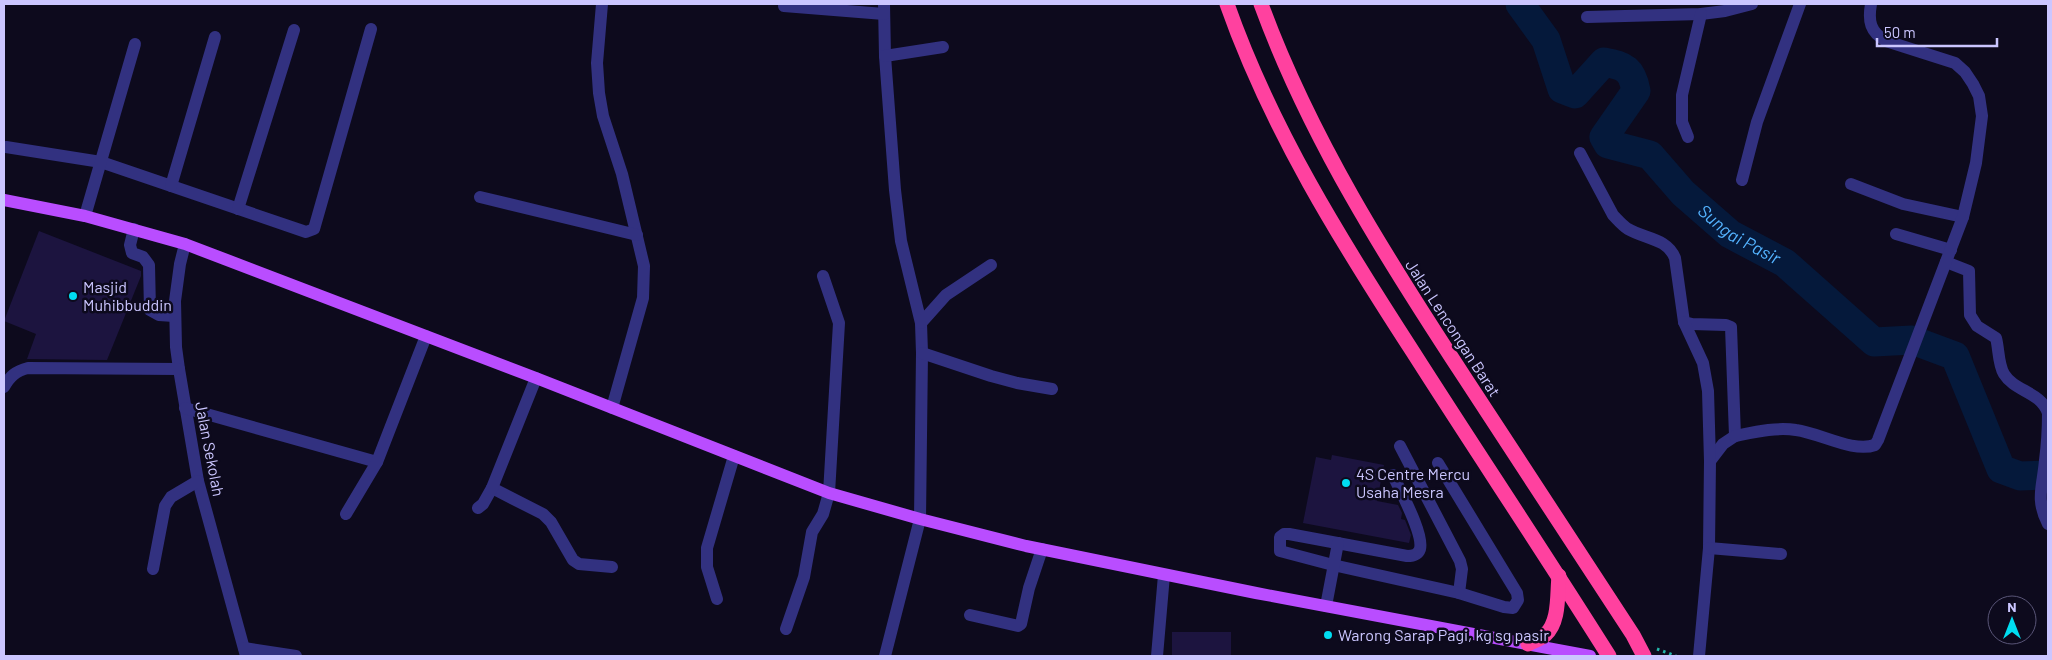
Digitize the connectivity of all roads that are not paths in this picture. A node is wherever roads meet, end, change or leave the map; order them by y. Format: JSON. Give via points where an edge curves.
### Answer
{"nodes":[{"id":1,"x":602,"y":4,"type":"edge"},
{"id":2,"x":1226,"y":4,"type":"edge"},
{"id":3,"x":1261,"y":4,"type":"edge"},
{"id":4,"x":1752,"y":4,"type":"edge"},
{"id":5,"x":1800,"y":4,"type":"edge"},
{"id":6,"x":1871,"y":4,"type":"edge"},
{"id":7,"x":784,"y":6,"type":"dead end"},
{"id":8,"x":884,"y":9,"type":"edge"},
{"id":9,"x":1701,"y":14,"type":"junction"},
{"id":10,"x":1587,"y":17,"type":"dead end"},
{"id":11,"x":371,"y":29,"type":"dead end"},
{"id":12,"x":294,"y":30,"type":"dead end"},
{"id":13,"x":215,"y":37,"type":"dead end"},
{"id":14,"x":135,"y":44,"type":"dead end"},
{"id":15,"x":943,"y":47,"type":"dead end"},
{"id":16,"x":884,"y":56,"type":"junction"},
{"id":17,"x":1688,"y":137,"type":"dead end"},
{"id":18,"x":6,"y":147,"type":"dead end"},
{"id":19,"x":1580,"y":153,"type":"dead end"},
{"id":20,"x":101,"y":162,"type":"junction"},
{"id":21,"x":1742,"y":180,"type":"dead end"},
{"id":22,"x":1851,"y":184,"type":"dead end"},
{"id":23,"x":171,"y":186,"type":"junction"},
{"id":24,"x":480,"y":197,"type":"dead end"},
{"id":25,"x":4,"y":200,"type":"edge"},
{"id":26,"x":238,"y":209,"type":"junction"},
{"id":27,"x":85,"y":216,"type":"junction"},
{"id":28,"x":1963,"y":217,"type":"junction"},
{"id":29,"x":134,"y":230,"type":"junction"},
{"id":30,"x":1896,"y":234,"type":"dead end"},
{"id":31,"x":638,"y":235,"type":"junction"},
{"id":32,"x":185,"y":244,"type":"junction"},
{"id":33,"x":1949,"y":256,"type":"junction"},
{"id":34,"x":991,"y":265,"type":"dead end"},
{"id":35,"x":823,"y":276,"type":"dead end"},
{"id":36,"x":174,"y":316,"type":"junction"},
{"id":37,"x":1684,"y":322,"type":"junction"},
{"id":38,"x":921,"y":323,"type":"junction"},
{"id":39,"x":426,"y":336,"type":"junction"},
{"id":40,"x":922,"y":353,"type":"junction"},
{"id":41,"x":179,"y":369,"type":"junction"},
{"id":42,"x":536,"y":378,"type":"junction"},
{"id":43,"x":4,"y":387,"type":"edge"},
{"id":44,"x":1052,"y":389,"type":"dead end"},
{"id":45,"x":185,"y":408,"type":"junction"},
{"id":46,"x":612,"y":408,"type":"junction"},
{"id":47,"x":1735,"y":436,"type":"junction"},
{"id":48,"x":1400,"y":446,"type":"dead end"},
{"id":49,"x":734,"y":456,"type":"junction"},
{"id":50,"x":1710,"y":461,"type":"junction"},
{"id":51,"x":377,"y":462,"type":"junction"},
{"id":52,"x":1438,"y":463,"type":"dead end"},
{"id":53,"x":1393,"y":475,"type":"dead end"},
{"id":54,"x":198,"y":480,"type":"junction"},
{"id":55,"x":492,"y":488,"type":"junction"},
{"id":56,"x":829,"y":493,"type":"junction"},
{"id":57,"x":478,"y":508,"type":"dead end"},
{"id":58,"x":346,"y":514,"type":"dead end"},
{"id":59,"x":920,"y":519,"type":"junction"},
{"id":60,"x":2048,"y":524,"type":"edge"},
{"id":61,"x":1338,"y":544,"type":"junction"},
{"id":62,"x":1709,"y":548,"type":"junction"},
{"id":63,"x":1042,"y":549,"type":"junction"},
{"id":64,"x":1781,"y":554,"type":"dead end"},
{"id":65,"x":1333,"y":565,"type":"junction"},
{"id":66,"x":612,"y":567,"type":"dead end"},
{"id":67,"x":153,"y":569,"type":"dead end"},
{"id":68,"x":1164,"y":575,"type":"junction"},
{"id":69,"x":1559,"y":576,"type":"junction"},
{"id":70,"x":1459,"y":593,"type":"junction"},
{"id":71,"x":717,"y":599,"type":"dead end"},
{"id":72,"x":1326,"y":606,"type":"junction"},
{"id":73,"x":970,"y":615,"type":"dead end"},
{"id":74,"x":786,"y":630,"type":"dead end"},
{"id":75,"x":1528,"y":644,"type":"junction"},
{"id":76,"x":245,"y":652,"type":"edge"},
{"id":77,"x":296,"y":656,"type":"edge"},
{"id":78,"x":885,"y":656,"type":"edge"},
{"id":79,"x":1157,"y":656,"type":"edge"},
{"id":80,"x":1590,"y":656,"type":"edge"},
{"id":81,"x":1609,"y":656,"type":"edge"},
{"id":82,"x":1644,"y":656,"type":"edge"},
{"id":83,"x":1699,"y":656,"type":"edge"}],
"edges":[{"from":1,"to":31,"type":"street","via":[[597,63],[599,93]]},
{"from":2,"to":69,"type":"highway","via":[[1287,142],[1322,208],[1380,303]]},
{"from":3,"to":82,"type":"highway","name":"Jalan Lencongan Barat","via":[[1321,141],[1392,265]]},
{"from":4,"to":9,"type":"street"},
{"from":5,"to":21,"type":"street","via":[[1757,122]]},
{"from":6,"to":28,"type":"street","via":[[1870,23],[1878,36],[1955,63],[1965,72],[1979,96],[1982,116],[1980,140]]},
{"from":7,"to":8,"type":"street"},
{"from":8,"to":16,"type":"street"},
{"from":9,"to":10,"type":"street"},
{"from":9,"to":17,"type":"street","via":[[1682,95],[1682,122]]},
{"from":11,"to":26,"type":"street","via":[[314,229],[306,232]]},
{"from":12,"to":26,"type":"street"},
{"from":13,"to":23,"type":"street"},
{"from":14,"to":20,"type":"street"},
{"from":15,"to":16,"type":"street"},
{"from":16,"to":38,"type":"street","via":[[901,241]]},
{"from":18,"to":20,"type":"street"},
{"from":19,"to":37,"type":"street","via":[[1620,223],[1671,249]]},
{"from":20,"to":23,"type":"street"},
{"from":20,"to":27,"type":"street"},
{"from":22,"to":28,"type":"street","via":[[1903,204]]},
{"from":23,"to":26,"type":"street"},
{"from":24,"to":31,"type":"street"},
{"from":25,"to":27,"type":"main road"},
{"from":27,"to":29,"type":"main road"},
{"from":28,"to":33,"type":"street"},
{"from":29,"to":32,"type":"main road"},
{"from":29,"to":36,"type":"street","via":[[132,253],[143,257],[149,265],[150,310],[159,316]]},
{"from":30,"to":33,"type":"street"},
{"from":31,"to":46,"type":"street","via":[[644,266],[642,298]]},
{"from":32,"to":36,"type":"street","name":"Jalan Sekolah","via":[[177,278]]},
{"from":32,"to":39,"type":"main road"},
{"from":33,"to":47,"type":"street","via":[[1874,445],[1860,448],[1796,430]]},
{"from":33,"to":60,"type":"street","via":[[1969,271],[1970,315],[1978,326],[1996,338],[2004,374],[2046,406],[2040,502]]},
{"from":34,"to":38,"type":"street","via":[[946,295]]},
{"from":35,"to":56,"type":"street","via":[[839,323]]},
{"from":36,"to":41,"type":"street","name":"Jalan Sekolah"},
{"from":37,"to":47,"type":"street","via":[[1731,327]]},
{"from":37,"to":50,"type":"street","via":[[1707,376]]},
{"from":38,"to":40,"type":"street"},
{"from":39,"to":42,"type":"main road"},
{"from":39,"to":51,"type":"street"},
{"from":40,"to":44,"type":"street","via":[[991,376]]},
{"from":40,"to":59,"type":"street"},
{"from":41,"to":43,"type":"street","via":[[28,368],[8,378]]},
{"from":41,"to":45,"type":"street","name":"Jalan Sekolah"},
{"from":42,"to":46,"type":"main road"},
{"from":42,"to":55,"type":"street"},
{"from":45,"to":51,"type":"street"},
{"from":45,"to":54,"type":"street","name":"Jalan Sekolah"},
{"from":46,"to":49,"type":"main road"},
{"from":47,"to":50,"type":"street","via":[[1723,444]]},
{"from":48,"to":70,"type":"street","via":[[1460,561]]},
{"from":49,"to":56,"type":"main road"},
{"from":49,"to":71,"type":"street","via":[[706,557]]},
{"from":50,"to":62,"type":"street"},
{"from":51,"to":58,"type":"street"},
{"from":52,"to":70,"type":"street","via":[[1517,593],[1518,600],[1511,608]]},
{"from":53,"to":61,"type":"street","via":[[1417,531],[1420,546],[1417,553],[1407,556]]},
{"from":54,"to":67,"type":"street","via":[[171,497],[166,506]]},
{"from":54,"to":76,"type":"street","name":"Jalan Sekolah"},
{"from":55,"to":57,"type":"street"},
{"from":55,"to":66,"type":"street","via":[[543,514],[573,560],[579,564]]},
{"from":56,"to":59,"type":"main road"},
{"from":56,"to":74,"type":"street","via":[[823,514],[812,532],[804,577]]},
{"from":59,"to":63,"type":"main road"},
{"from":59,"to":78,"type":"street"},
{"from":61,"to":65,"type":"street"},
{"from":61,"to":65,"type":"street","via":[[1289,534],[1280,537],[1280,551],[1285,554]]},
{"from":62,"to":64,"type":"street"},
{"from":62,"to":83,"type":"street"},
{"from":63,"to":68,"type":"main road"},
{"from":63,"to":73,"type":"street","via":[[1021,624]]},
{"from":65,"to":70,"type":"street"},
{"from":65,"to":72,"type":"street"},
{"from":68,"to":72,"type":"main road"},
{"from":68,"to":79,"type":"street"},
{"from":69,"to":75,"type":"highway","via":[[1552,626],[1544,636]]},
{"from":69,"to":81,"type":"highway"},
{"from":72,"to":75,"type":"main road"},
{"from":75,"to":80,"type":"main road"},
{"from":76,"to":77,"type":"street"}]}
